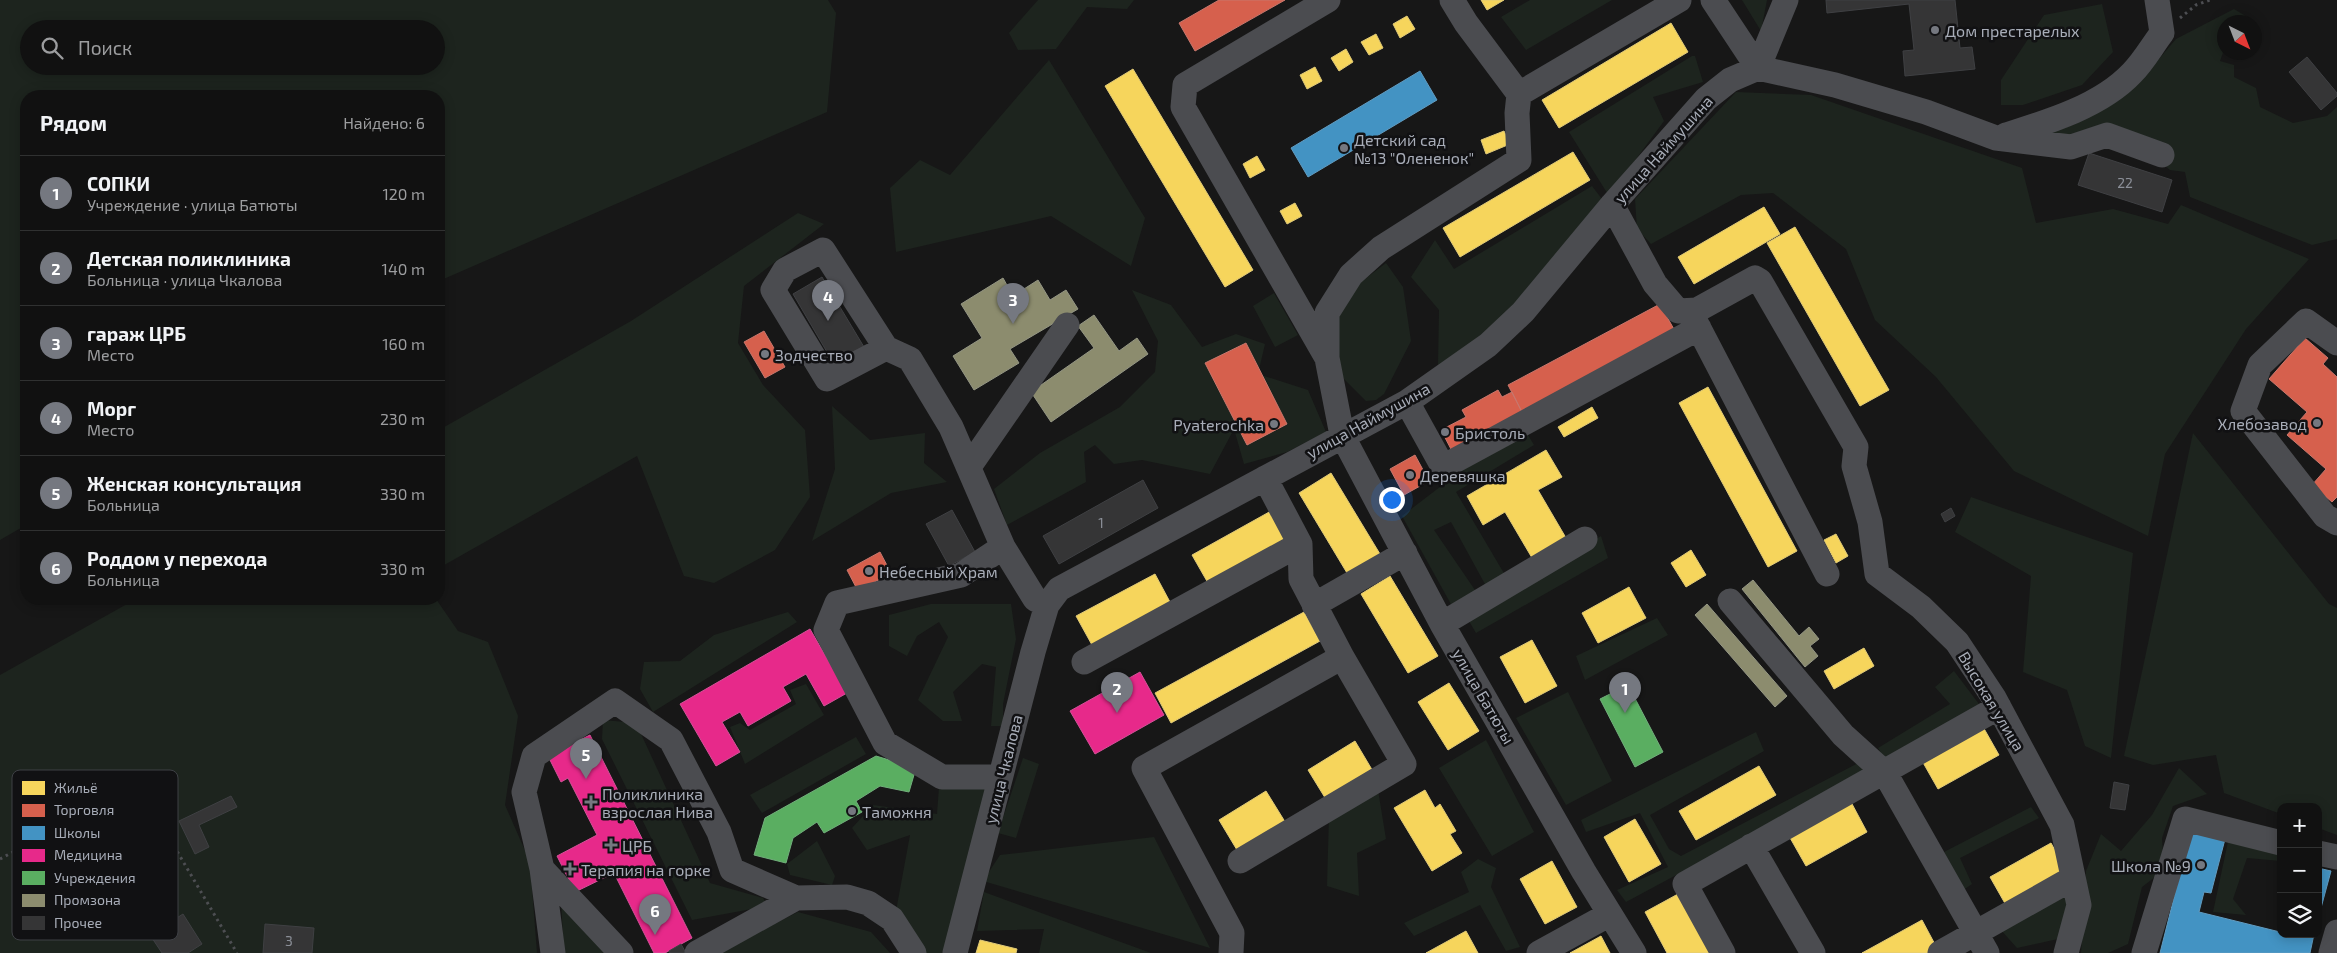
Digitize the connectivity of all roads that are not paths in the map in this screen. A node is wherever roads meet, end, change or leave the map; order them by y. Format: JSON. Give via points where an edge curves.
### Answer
{"nodes":[{"id":1,"x":1328,"y":0,"type":"edge"},
{"id":2,"x":1452,"y":0,"type":"edge"},
{"id":3,"x":1679,"y":0,"type":"edge"},
{"id":4,"x":1713,"y":0,"type":"edge"},
{"id":5,"x":1786,"y":0,"type":"edge"},
{"id":6,"x":2157,"y":0,"type":"edge"},
{"id":7,"x":1758,"y":68,"type":"junction"},
{"id":8,"x":1519,"y":94,"type":"junction"},
{"id":9,"x":1996,"y":138,"type":"junction"},
{"id":10,"x":2162,"y":155,"type":"dead end"},
{"id":11,"x":1612,"y":205,"type":"junction"},
{"id":12,"x":1694,"y":320,"type":"junction"},
{"id":13,"x":1067,"y":325,"type":"dead end"},
{"id":14,"x":2337,"y":343,"type":"edge"},
{"id":15,"x":886,"y":348,"type":"junction"},
{"id":16,"x":1327,"y":358,"type":"junction"},
{"id":17,"x":1407,"y":402,"type":"junction"},
{"id":18,"x":1342,"y":435,"type":"junction"},
{"id":19,"x":969,"y":468,"type":"junction"},
{"id":20,"x":1265,"y":478,"type":"junction"},
{"id":21,"x":2337,"y":523,"type":"edge"},
{"id":22,"x":1585,"y":539,"type":"dead end"},
{"id":23,"x":1300,"y":544,"type":"junction"},
{"id":24,"x":1004,"y":547,"type":"junction"},
{"id":25,"x":1405,"y":553,"type":"junction"},
{"id":26,"x":1827,"y":574,"type":"dead end"},
{"id":27,"x":1053,"y":597,"type":"junction"},
{"id":28,"x":1730,"y":601,"type":"dead end"},
{"id":29,"x":1314,"y":605,"type":"junction"},
{"id":30,"x":1442,"y":624,"type":"junction"},
{"id":31,"x":1342,"y":657,"type":"junction"},
{"id":32,"x":1084,"y":662,"type":"dead end"},
{"id":33,"x":1999,"y":707,"type":"junction"},
{"id":34,"x":1885,"y":773,"type":"junction"},
{"id":35,"x":1000,"y":777,"type":"junction"},
{"id":36,"x":2277,"y":842,"type":"edge"},
{"id":37,"x":1751,"y":846,"type":"junction"},
{"id":38,"x":2322,"y":854,"type":"edge"},
{"id":39,"x":2337,"y":857,"type":"edge"},
{"id":40,"x":1240,"y":861,"type":"dead end"},
{"id":41,"x":542,"y":869,"type":"junction"},
{"id":42,"x":2073,"y":878,"type":"junction"},
{"id":43,"x":796,"y":898,"type":"junction"},
{"id":44,"x":1610,"y":914,"type":"junction"},
{"id":45,"x":2337,"y":932,"type":"edge"},
{"id":46,"x":1982,"y":943,"type":"edge"},
{"id":47,"x":2140,"y":949,"type":"edge"},
{"id":48,"x":1542,"y":952,"type":"edge"},
{"id":49,"x":553,"y":953,"type":"edge"},
{"id":50,"x":621,"y":953,"type":"edge"},
{"id":51,"x":696,"y":953,"type":"edge"},
{"id":52,"x":914,"y":953,"type":"edge"},
{"id":53,"x":956,"y":953,"type":"edge"},
{"id":54,"x":1231,"y":953,"type":"edge"},
{"id":55,"x":1634,"y":953,"type":"edge"},
{"id":56,"x":1723,"y":953,"type":"edge"},
{"id":57,"x":1813,"y":953,"type":"edge"},
{"id":58,"x":1940,"y":953,"type":"edge"},
{"id":59,"x":2066,"y":953,"type":"edge"},
{"id":60,"x":2331,"y":953,"type":"edge"}],
"edges":[{"from":1,"to":16,"type":"street","via":[[1185,85],[1183,107]]},
{"from":2,"to":8,"type":"street"},
{"from":3,"to":8,"type":"street"},
{"from":4,"to":7,"type":"street"},
{"from":5,"to":7,"type":"street"},
{"from":6,"to":9,"type":"street","via":[[2162,33],[2132,73],[2095,101],[2049,122]]},
{"from":7,"to":9,"type":"street","via":[[1844,87]]},
{"from":7,"to":11,"type":"street","name":"улица Наймушина","via":[[1730,80],[1706,100]]},
{"from":8,"to":16,"type":"street","via":[[1519,160],[1381,248],[1351,275],[1327,313]]},
{"from":9,"to":10,"type":"street","via":[[2070,146],[2106,135]]},
{"from":11,"to":12,"type":"street","via":[[1655,284],[1678,311]]},
{"from":11,"to":17,"type":"street","name":"улица Наймушина","via":[[1522,312],[1488,346]]},
{"from":12,"to":17,"type":"street","via":[[1443,466]]},
{"from":12,"to":26,"type":"street"},
{"from":12,"to":33,"type":"street","name":"Высокая улица","via":[[1697,310],[1755,278],[1760,281],[1856,446],[1854,466],[1870,522],[1878,574],[1922,606],[1957,642]]},
{"from":13,"to":19,"type":"street"},
{"from":14,"to":21,"type":"street","via":[[2306,321],[2260,365],[2243,411],[2325,516]]},
{"from":15,"to":15,"type":"street","via":[[823,250],[785,270],[773,290],[826,378]]},
{"from":15,"to":19,"type":"street","via":[[910,359],[951,427]]},
{"from":16,"to":18,"type":"street","name":"улица Батюты"},
{"from":17,"to":18,"type":"street","name":"улица Наймушина"},
{"from":18,"to":20,"type":"street","name":"улица Наймушина"},
{"from":18,"to":25,"type":"street","name":"улица Батюты"},
{"from":19,"to":24,"type":"street"},
{"from":20,"to":23,"type":"street"},
{"from":20,"to":27,"type":"street","name":"улица Наймушина"},
{"from":22,"to":30,"type":"street"},
{"from":23,"to":29,"type":"street","via":[[1301,579]]},
{"from":23,"to":32,"type":"street"},
{"from":24,"to":27,"type":"street","via":[[1035,598]]},
{"from":24,"to":35,"type":"street","via":[[961,575],[837,603],[826,630],[885,743],[942,777]]},
{"from":25,"to":29,"type":"street"},
{"from":25,"to":30,"type":"street","name":"улица Батюты"},
{"from":27,"to":35,"type":"street","name":"улица Чкалова"},
{"from":28,"to":34,"type":"street","via":[[1843,735]]},
{"from":29,"to":31,"type":"street"},
{"from":30,"to":44,"type":"street","name":"улица Батюты"},
{"from":31,"to":40,"type":"street","via":[[1404,764]]},
{"from":31,"to":54,"type":"street","via":[[1144,768],[1232,933]]},
{"from":33,"to":34,"type":"street"},
{"from":33,"to":42,"type":"street","name":"Высокая улица","via":[[2062,825]]},
{"from":34,"to":37,"type":"street"},
{"from":34,"to":46,"type":"street"},
{"from":35,"to":53,"type":"street","name":"улица Чкалова"},
{"from":36,"to":47,"type":"street","via":[[2185,819]]},
{"from":37,"to":56,"type":"street","via":[[1685,884]]},
{"from":37,"to":57,"type":"street"},
{"from":38,"to":39,"type":"street"},
{"from":41,"to":43,"type":"street","via":[[524,792],[534,756],[615,701],[672,740],[720,832],[732,870]]},
{"from":41,"to":49,"type":"street"},
{"from":41,"to":50,"type":"street"},
{"from":42,"to":46,"type":"street"},
{"from":42,"to":59,"type":"street","name":"Высокая улица","via":[[2079,905]]},
{"from":43,"to":51,"type":"street"},
{"from":43,"to":52,"type":"street","via":[[847,897],[868,903],[892,919]]},
{"from":44,"to":48,"type":"street"},
{"from":44,"to":55,"type":"street","name":"улица Батюты"},
{"from":45,"to":60,"type":"street"},
{"from":46,"to":58,"type":"street"}]}
